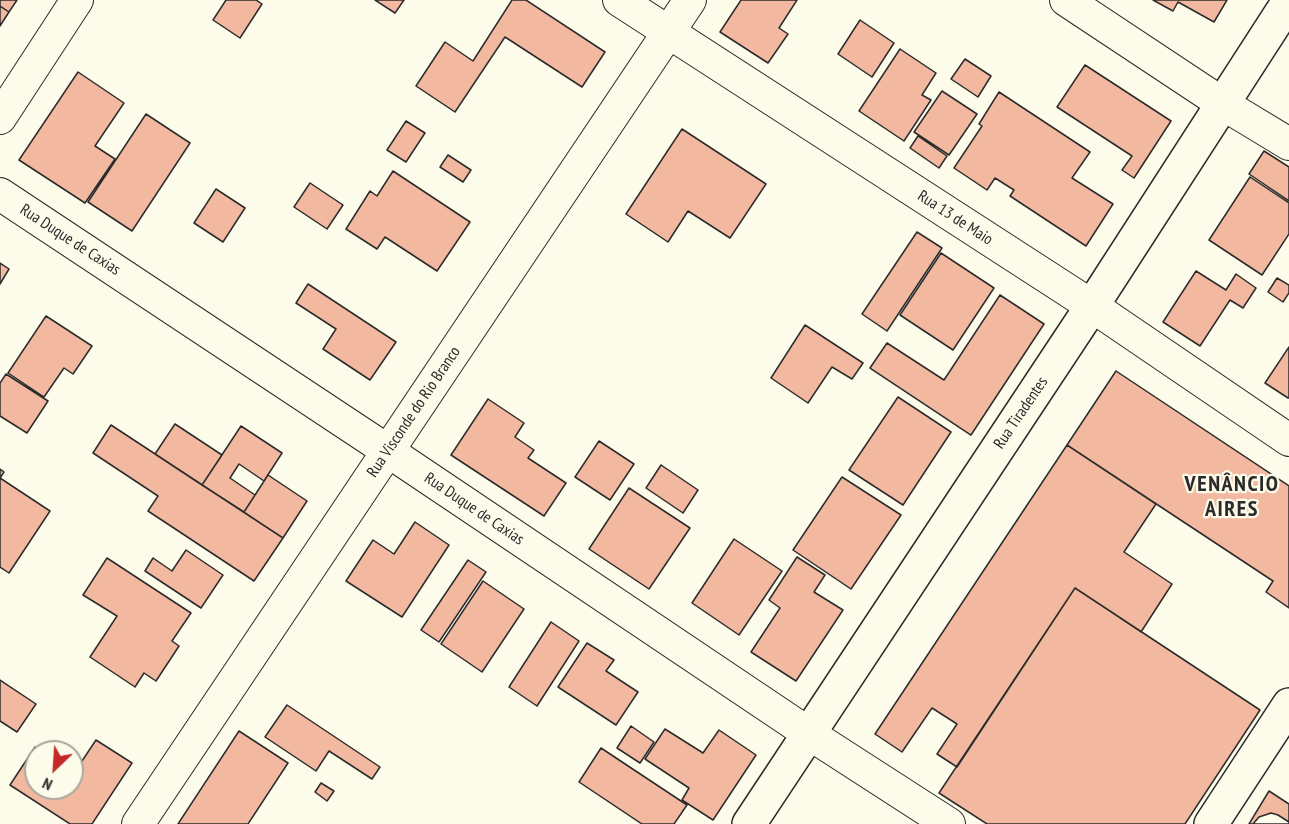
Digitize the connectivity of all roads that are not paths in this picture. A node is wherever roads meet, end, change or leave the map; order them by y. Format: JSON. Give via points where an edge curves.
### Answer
{"nodes":[{"id":1,"x":77,"y":0,"type":"edge"},
{"id":2,"x":619,"y":0,"type":"edge"},
{"id":3,"x":690,"y":0,"type":"edge"},
{"id":4,"x":1066,"y":0,"type":"edge"},
{"id":5,"x":1289,"y":1,"type":"edge"},
{"id":6,"x":668,"y":33,"type":"junction"},
{"id":7,"x":1223,"y":104,"type":"junction"},
{"id":8,"x":0,"y":118,"type":"edge"},
{"id":9,"x":1289,"y":144,"type":"edge"},
{"id":10,"x":0,"y":194,"type":"edge"},
{"id":11,"x":1092,"y":306,"type":"junction"},
{"id":12,"x":1289,"y":440,"type":"edge"},
{"id":13,"x":388,"y":451,"type":"junction"},
{"id":14,"x":1289,"y":705,"type":"edge"},
{"id":15,"x":808,"y":734,"type":"junction"},
{"id":16,"x":138,"y":824,"type":"edge"},
{"id":17,"x":749,"y":824,"type":"edge"},
{"id":18,"x":949,"y":824,"type":"edge"},
{"id":19,"x":1211,"y":824,"type":"edge"}],
"edges":[{"from":1,"to":8,"type":"street"},
{"from":2,"to":6,"type":"street","name":"Rua 13 de Maio"},
{"from":3,"to":6,"type":"street","name":"Rua Visconde do Rio Branco"},
{"from":4,"to":7,"type":"street"},
{"from":5,"to":7,"type":"main road","name":"Rua Tiradentes"},
{"from":6,"to":11,"type":"street","name":"Rua 13 de Maio"},
{"from":6,"to":13,"type":"street","name":"Rua Visconde do Rio Branco"},
{"from":7,"to":9,"type":"street"},
{"from":7,"to":11,"type":"main road","name":"Rua Tiradentes"},
{"from":10,"to":13,"type":"street","name":"Rua Duque de Caxias"},
{"from":11,"to":12,"type":"street","name":"Rua 13 de Maio"},
{"from":11,"to":15,"type":"main road","name":"Rua Tiradentes"},
{"from":13,"to":15,"type":"street","name":"Rua Duque de Caxias"},
{"from":13,"to":16,"type":"street","name":"Rua Visconde do Rio Branco"},
{"from":14,"to":19,"type":"main road"},
{"from":15,"to":17,"type":"main road","name":"Rua Tiradentes"},
{"from":15,"to":18,"type":"street","name":"Rua Duque de Caxias"}]}
